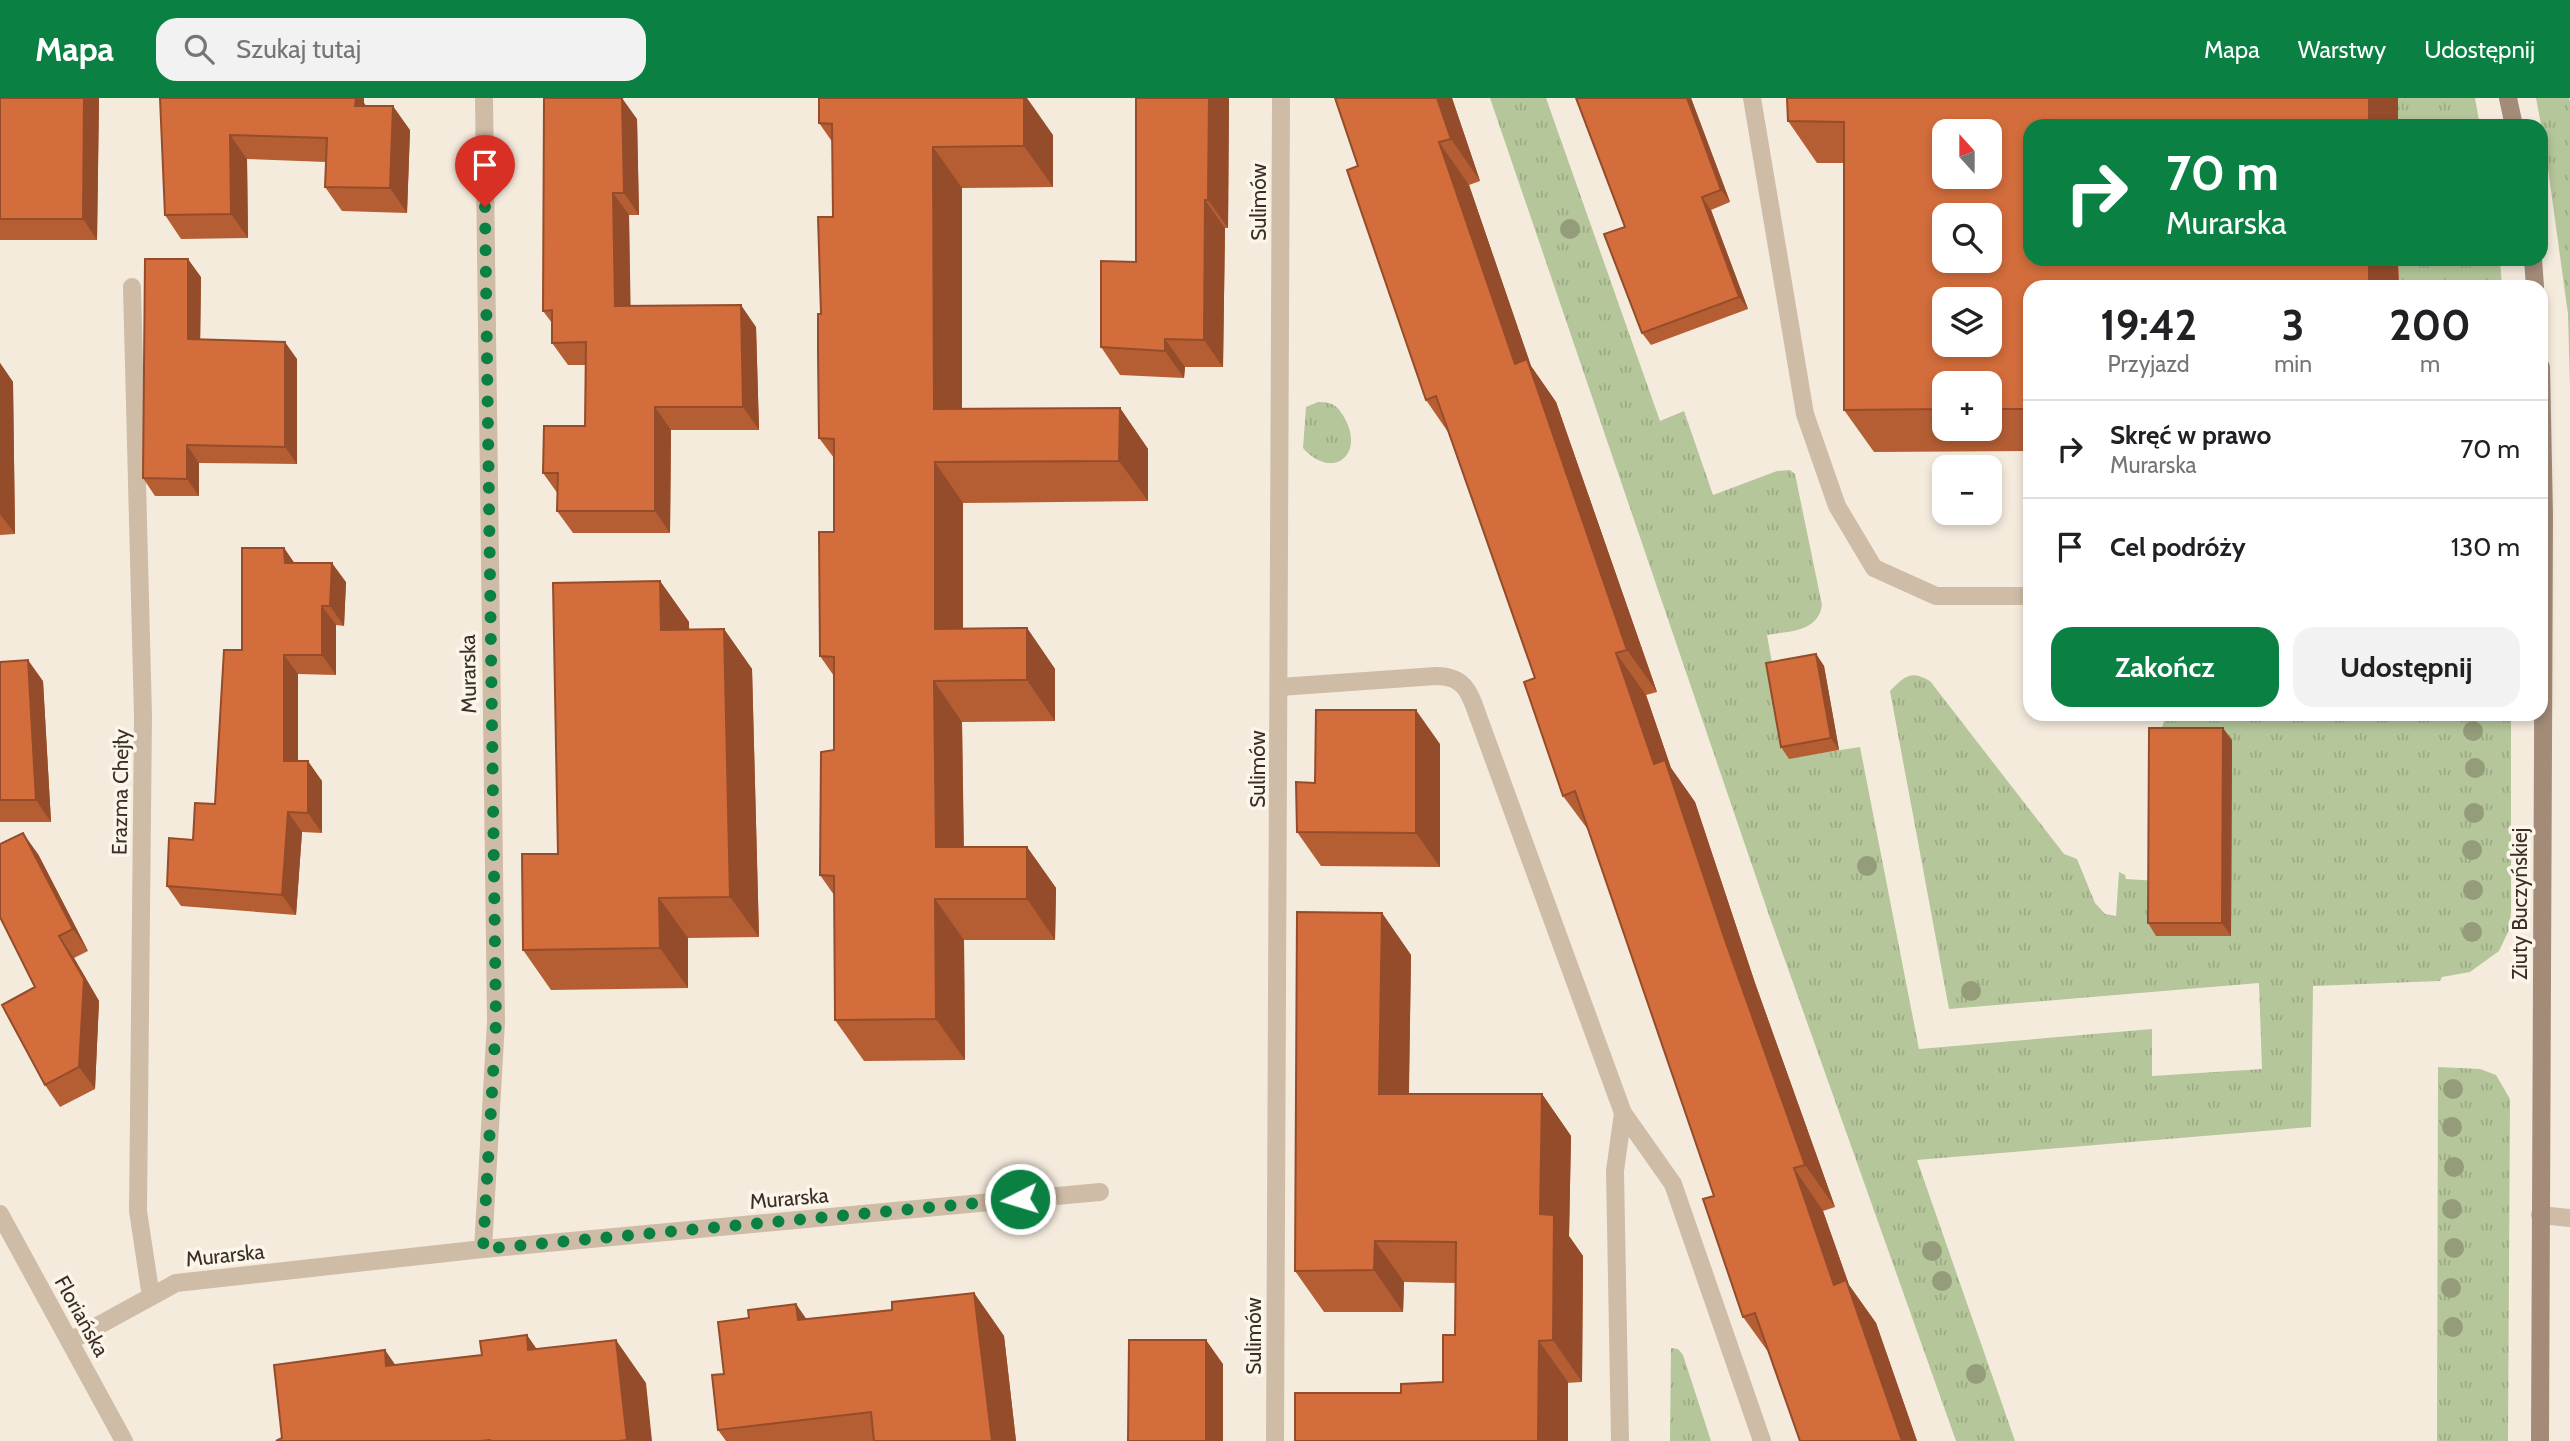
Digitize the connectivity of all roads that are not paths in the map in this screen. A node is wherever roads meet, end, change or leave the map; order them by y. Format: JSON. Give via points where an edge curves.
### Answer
{"nodes":[{"id":1,"x":484,"y":98,"type":"edge"},
{"id":2,"x":1281,"y":98,"type":"edge"},
{"id":3,"x":1752,"y":98,"type":"edge"},
{"id":4,"x":2508,"y":98,"type":"edge"},
{"id":5,"x":2512,"y":119,"type":"edge"},
{"id":6,"x":132,"y":287,"type":"dead end"},
{"id":7,"x":2023,"y":596,"type":"edge"},
{"id":8,"x":1280,"y":687,"type":"junction"},
{"id":9,"x":2543,"y":721,"type":"edge"},
{"id":10,"x":1623,"y":1113,"type":"junction"},
{"id":11,"x":1100,"y":1192,"type":"dead end"},
{"id":12,"x":0,"y":1214,"type":"edge"},
{"id":13,"x":2540,"y":1215,"type":"junction"},
{"id":14,"x":2570,"y":1218,"type":"edge"},
{"id":15,"x":483,"y":1249,"type":"junction"},
{"id":16,"x":150,"y":1297,"type":"junction"},
{"id":17,"x":69,"y":1341,"type":"junction"},
{"id":18,"x":124,"y":1441,"type":"edge"},
{"id":19,"x":1275,"y":1441,"type":"edge"},
{"id":20,"x":1620,"y":1441,"type":"edge"},
{"id":21,"x":1762,"y":1441,"type":"edge"},
{"id":22,"x":2540,"y":1441,"type":"edge"}],
"edges":[{"from":1,"to":15,"type":"street","name":"Murarska","via":[[496,1022]]},
{"from":2,"to":8,"type":"street","name":"Sulimów"},
{"from":3,"to":7,"type":"street","via":[[1805,414],[1837,506],[1874,568],[1936,596]]},
{"from":4,"to":5,"type":"main road"},
{"from":6,"to":16,"type":"street","name":"Erazma Chejły","via":[[144,716],[138,1211]]},
{"from":8,"to":10,"type":"street","via":[[1436,676],[1461,681],[1479,719]]},
{"from":8,"to":19,"type":"street","name":"Sulimów"},
{"from":9,"to":13,"type":"main road","name":"Ziuty Buczyńskiej"},
{"from":10,"to":20,"type":"street","via":[[1615,1171]]},
{"from":10,"to":21,"type":"street","via":[[1673,1184]]},
{"from":11,"to":15,"type":"street","name":"Murarska"},
{"from":12,"to":17,"type":"street","name":"Floriańska"},
{"from":13,"to":14,"type":"street"},
{"from":13,"to":22,"type":"main road","name":"Ziuty Buczyńskiej"},
{"from":15,"to":16,"type":"street","name":"Murarska","via":[[176,1283]]},
{"from":16,"to":17,"type":"street","name":"Murarska"},
{"from":17,"to":18,"type":"street","name":"Floriańska"}]}
